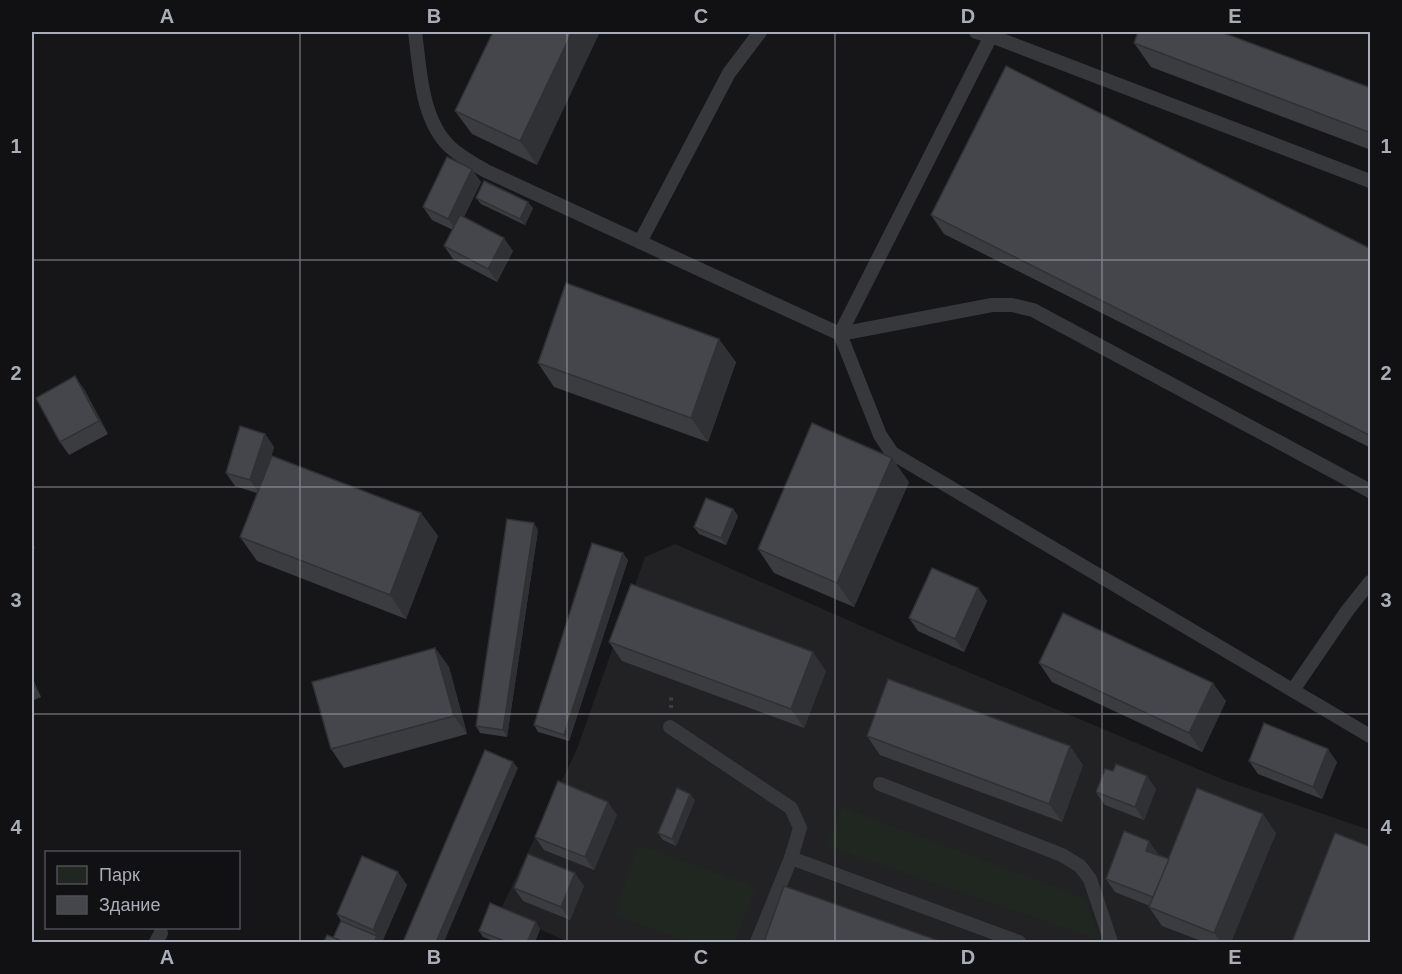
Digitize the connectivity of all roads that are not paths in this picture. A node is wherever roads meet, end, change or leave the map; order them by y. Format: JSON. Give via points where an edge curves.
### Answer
{"nodes":[{"id":1,"x":415,"y":32,"type":"edge"},
{"id":2,"x":760,"y":32,"type":"edge"},
{"id":3,"x":976,"y":32,"type":"edge"},
{"id":4,"x":991,"y":36,"type":"junction"},
{"id":5,"x":1371,"y":181,"type":"edge"},
{"id":6,"x":640,"y":242,"type":"junction"},
{"id":7,"x":840,"y":334,"type":"junction"},
{"id":8,"x":1371,"y":491,"type":"edge"},
{"id":9,"x":1371,"y":582,"type":"edge"},
{"id":10,"x":1293,"y":690,"type":"junction"},
{"id":11,"x":670,"y":726,"type":"dead end"},
{"id":12,"x":1371,"y":736,"type":"edge"},
{"id":13,"x":880,"y":784,"type":"dead end"},
{"id":14,"x":791,"y":858,"type":"junction"},
{"id":15,"x":757,"y":942,"type":"edge"},
{"id":16,"x":1019,"y":942,"type":"edge"},
{"id":17,"x":1111,"y":942,"type":"edge"}],
"edges":[{"from":1,"to":6,"type":"lane","via":[[429,113],[450,147],[486,171]]},
{"from":2,"to":6,"type":"lane","via":[[729,73]]},
{"from":3,"to":4,"type":"lane"},
{"from":4,"to":5,"type":"lane"},
{"from":4,"to":7,"type":"lane"},
{"from":6,"to":7,"type":"lane"},
{"from":7,"to":8,"type":"lane","via":[[992,304],[1033,310]]},
{"from":7,"to":10,"type":"lane","via":[[880,435],[892,453]]},
{"from":9,"to":10,"type":"lane"},
{"from":10,"to":12,"type":"lane"},
{"from":11,"to":14,"type":"lane","via":[[791,808],[800,828]]},
{"from":13,"to":17,"type":"lane","via":[[1062,855],[1080,866],[1090,879]]},
{"from":14,"to":15,"type":"lane"},
{"from":14,"to":16,"type":"lane"}]}
